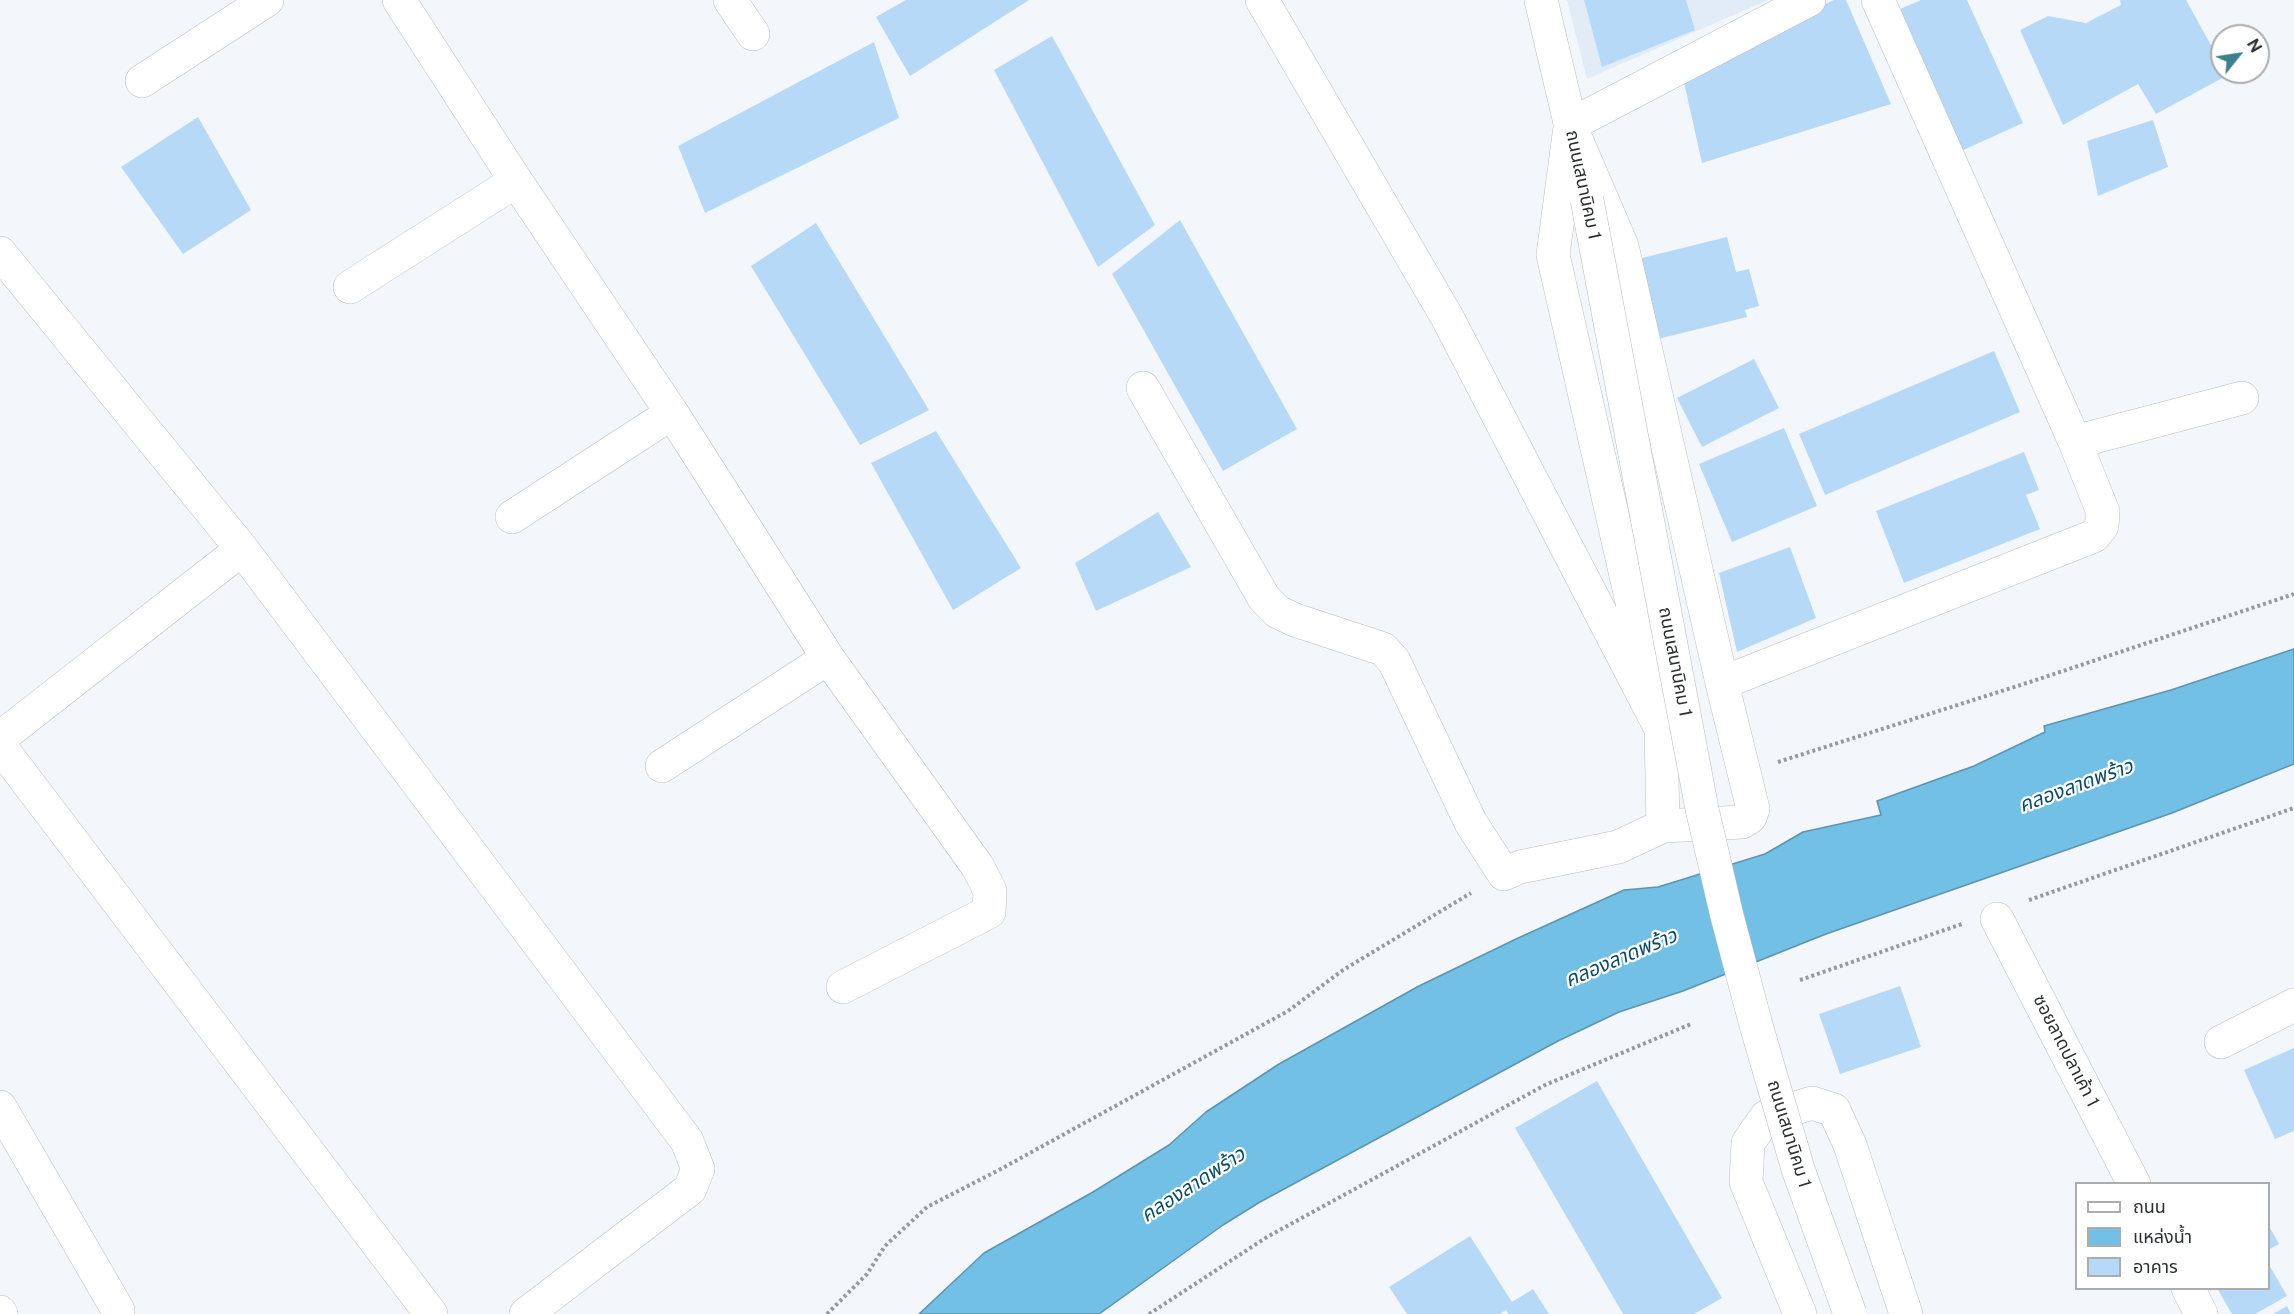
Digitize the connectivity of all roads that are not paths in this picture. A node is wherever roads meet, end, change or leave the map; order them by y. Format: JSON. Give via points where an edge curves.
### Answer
{"nodes":[{"id":1,"x":267,"y":0,"type":"edge"},
{"id":2,"x":399,"y":0,"type":"edge"},
{"id":3,"x":730,"y":0,"type":"edge"},
{"id":4,"x":1262,"y":0,"type":"edge"},
{"id":5,"x":1540,"y":0,"type":"edge"},
{"id":6,"x":1809,"y":0,"type":"edge"},
{"id":7,"x":1878,"y":0,"type":"edge"},
{"id":8,"x":753,"y":34,"type":"dead end"},
{"id":9,"x":142,"y":81,"type":"dead end"},
{"id":10,"x":1570,"y":125,"type":"junction"},
{"id":11,"x":516,"y":181,"type":"junction"},
{"id":12,"x":0,"y":253,"type":"edge"},
{"id":13,"x":350,"y":287,"type":"dead end"},
{"id":14,"x":1143,"y":388,"type":"dead end"},
{"id":15,"x":2242,"y":398,"type":"dead end"},
{"id":16,"x":672,"y":413,"type":"junction"},
{"id":17,"x":2075,"y":442,"type":"junction"},
{"id":18,"x":512,"y":517,"type":"dead end"},
{"id":19,"x":242,"y":549,"type":"junction"},
{"id":20,"x":828,"y":658,"type":"junction"},
{"id":21,"x":1722,"y":683,"type":"junction"},
{"id":22,"x":1661,"y":729,"type":"junction"},
{"id":23,"x":0,"y":738,"type":"edge"},
{"id":24,"x":0,"y":746,"type":"edge"},
{"id":25,"x":662,"y":766,"type":"dead end"},
{"id":26,"x":1663,"y":826,"type":"junction"},
{"id":27,"x":1983,"y":920,"type":"road end"},
{"id":28,"x":843,"y":987,"type":"dead end"},
{"id":29,"x":2294,"y":1005,"type":"edge"},
{"id":30,"x":2221,"y":1042,"type":"dead end"},
{"id":31,"x":0,"y":1107,"type":"edge"},
{"id":32,"x":2133,"y":1182,"type":"edge"},
{"id":33,"x":2189,"y":1290,"type":"edge"},
{"id":34,"x":118,"y":1311,"type":"dead end"},
{"id":35,"x":431,"y":1314,"type":"edge"},
{"id":36,"x":526,"y":1314,"type":"edge"},
{"id":37,"x":1800,"y":1314,"type":"edge"},
{"id":38,"x":1850,"y":1314,"type":"edge"},
{"id":39,"x":1906,"y":1314,"type":"edge"},
{"id":40,"x":2201,"y":1314,"type":"edge"}],
"edges":[{"from":1,"to":9,"type":"street"},
{"from":2,"to":11,"type":"street"},
{"from":3,"to":8,"type":"street"},
{"from":4,"to":22,"type":"street","via":[[1447,317]]},
{"from":5,"to":10,"type":"street","name":"ถนนเสนานิคม 1"},
{"from":6,"to":10,"type":"street"},
{"from":7,"to":17,"type":"street"},
{"from":10,"to":21,"type":"street","via":[[1622,246]]},
{"from":10,"to":22,"type":"street","via":[[1553,255]]},
{"from":10,"to":38,"type":"street","name":"ถนนเสนานิคม 1","bridge":true,"via":[[1702,809],[1756,1025],[1798,1169]]},
{"from":11,"to":13,"type":"street"},
{"from":11,"to":16,"type":"street"},
{"from":12,"to":19,"type":"street"},
{"from":14,"to":26,"type":"street","via":[[1264,598],[1278,612],[1383,649],[1394,661],[1471,824],[1504,874],[1520,867],[1618,847]]},
{"from":15,"to":17,"type":"street"},
{"from":16,"to":18,"type":"street"},
{"from":16,"to":20,"type":"street"},
{"from":17,"to":21,"type":"street","via":[[2103,512],[2102,526],[2094,536]]},
{"from":19,"to":23,"type":"street"},
{"from":19,"to":36,"type":"street","via":[[687,1141],[698,1169],[690,1189]]},
{"from":20,"to":25,"type":"street"},
{"from":20,"to":28,"type":"street","via":[[978,867],[990,891],[989,912]]},
{"from":21,"to":26,"type":"street","via":[[1753,809],[1750,817],[1742,822]]},
{"from":22,"to":26,"type":"street"},
{"from":24,"to":35,"type":"street"},
{"from":27,"to":32,"type":"street","name":"ซอยลาดปลาเค้า 1"},
{"from":29,"to":30,"type":"street"},
{"from":31,"to":34,"type":"street"},
{"from":33,"to":40,"type":"street"},
{"from":37,"to":39,"type":"street","via":[[1746,1182],[1748,1143],[1766,1117],[1812,1102],[1834,1110],[1850,1145]]}]}
